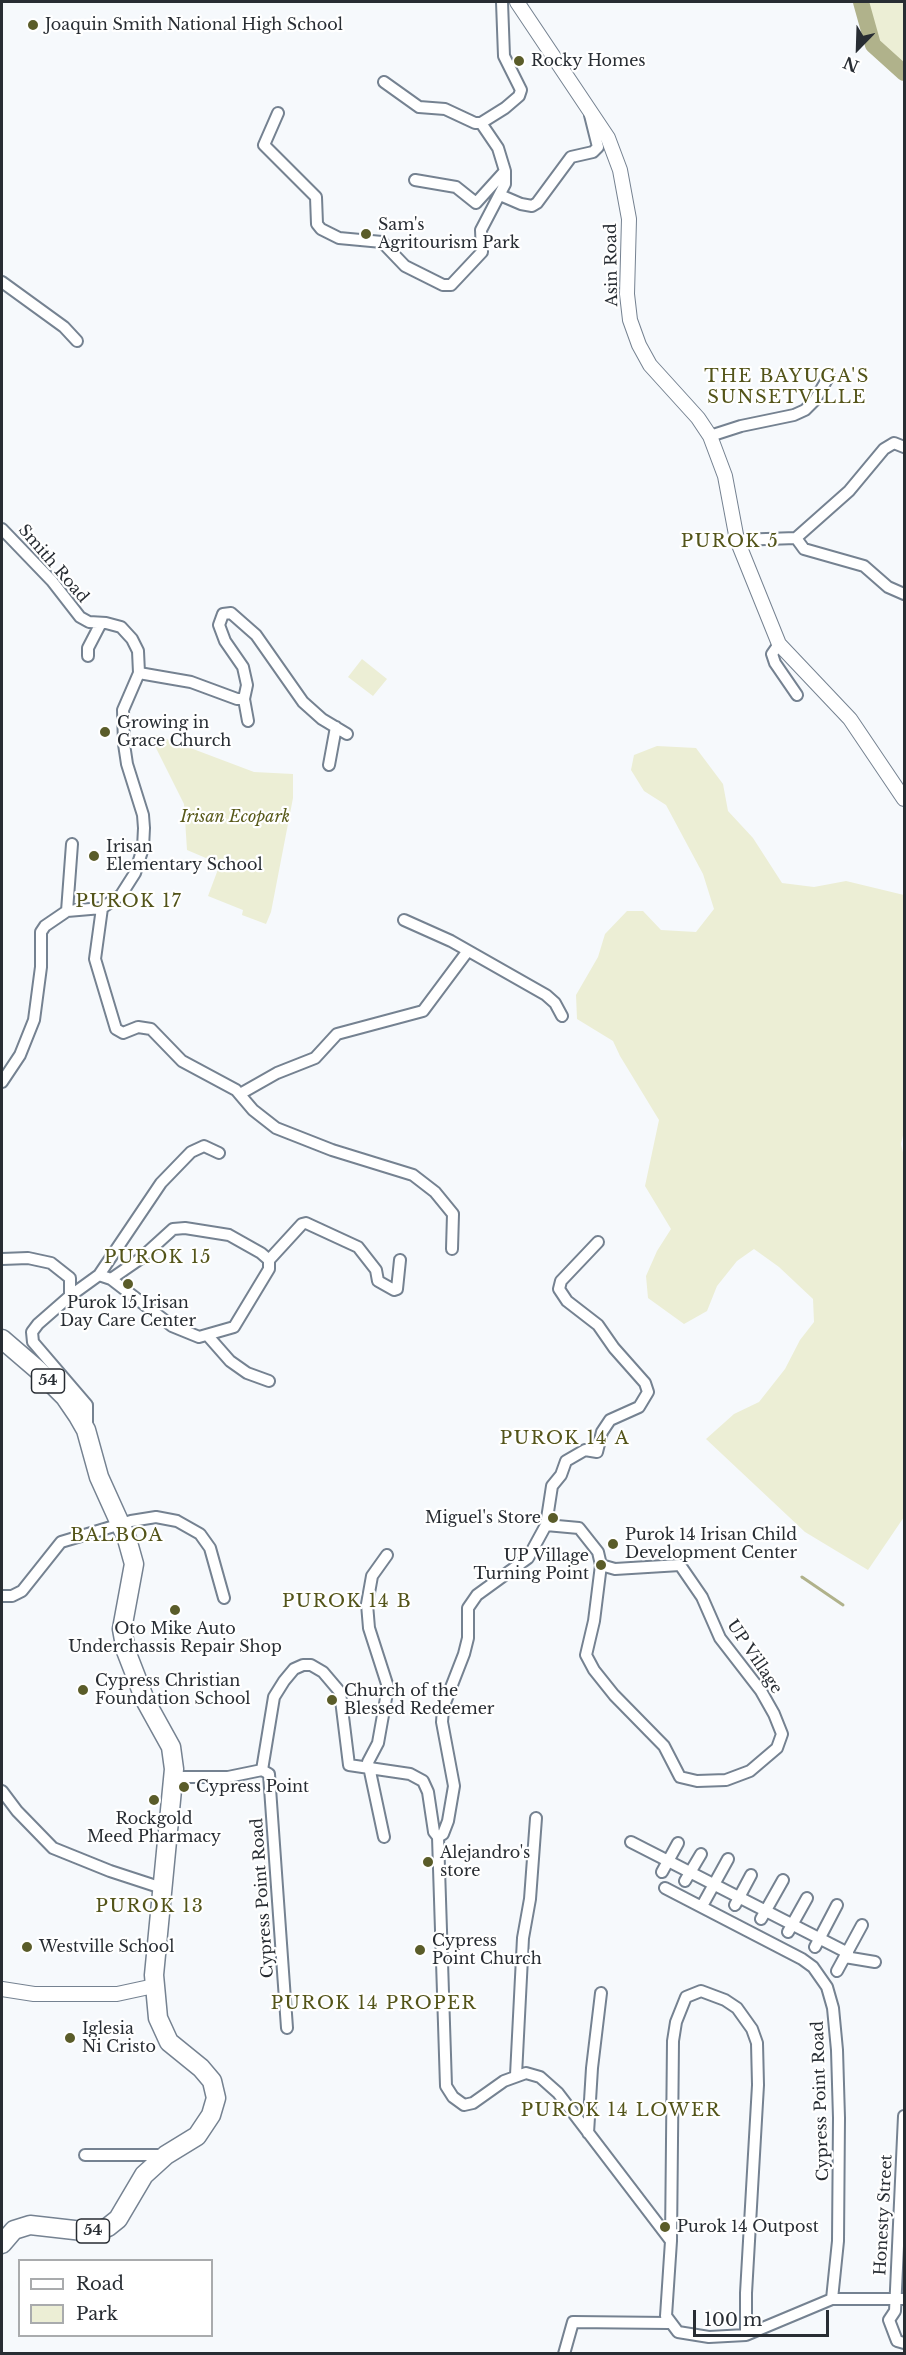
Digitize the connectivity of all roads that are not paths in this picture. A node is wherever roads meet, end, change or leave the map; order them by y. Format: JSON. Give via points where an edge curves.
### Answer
{"nodes":[{"id":1,"x":502,"y":2,"type":"edge"},
{"id":2,"x":517,"y":2,"type":"edge"},
{"id":3,"x":384,"y":82,"type":"dead end"},
{"id":4,"x":587,"y":104,"type":"junction"},
{"id":5,"x":278,"y":113,"type":"dead end"},
{"id":6,"x":480,"y":123,"type":"junction"},
{"id":7,"x":505,"y":171,"type":"junction"},
{"id":8,"x":415,"y":180,"type":"dead end"},
{"id":9,"x":500,"y":195,"type":"junction"},
{"id":10,"x":2,"y":282,"type":"edge"},
{"id":11,"x":77,"y":341,"type":"dead end"},
{"id":12,"x":829,"y":376,"type":"dead end"},
{"id":13,"x":710,"y":436,"type":"junction"},
{"id":14,"x":904,"y":447,"type":"edge"},
{"id":15,"x":2,"y":529,"type":"edge"},
{"id":16,"x":796,"y":538,"type":"junction"},
{"id":17,"x":736,"y":540,"type":"junction"},
{"id":18,"x":904,"y":594,"type":"edge"},
{"id":19,"x":101,"y":623,"type":"junction"},
{"id":20,"x":779,"y":644,"type":"junction"},
{"id":21,"x":88,"y":656,"type":"dead end"},
{"id":22,"x":139,"y":673,"type":"junction"},
{"id":23,"x":796,"y":695,"type":"dead end"},
{"id":24,"x":244,"y":699,"type":"junction"},
{"id":25,"x":248,"y":721,"type":"dead end"},
{"id":26,"x":336,"y":727,"type":"junction"},
{"id":27,"x":347,"y":734,"type":"dead end"},
{"id":28,"x":329,"y":765,"type":"dead end"},
{"id":29,"x":904,"y":799,"type":"edge"},
{"id":30,"x":72,"y":844,"type":"dead end"},
{"id":31,"x":102,"y":908,"type":"junction"},
{"id":32,"x":67,"y":911,"type":"junction"},
{"id":33,"x":404,"y":920,"type":"dead end"},
{"id":34,"x":467,"y":952,"type":"junction"},
{"id":35,"x":562,"y":1017,"type":"dead end"},
{"id":36,"x":2,"y":1082,"type":"edge"},
{"id":37,"x":240,"y":1094,"type":"junction"},
{"id":38,"x":219,"y":1153,"type":"dead end"},
{"id":39,"x":598,"y":1242,"type":"dead end"},
{"id":40,"x":452,"y":1249,"type":"dead end"},
{"id":41,"x":2,"y":1259,"type":"edge"},
{"id":42,"x":269,"y":1260,"type":"junction"},
{"id":43,"x":400,"y":1260,"type":"dead end"},
{"id":44,"x":99,"y":1275,"type":"junction"},
{"id":45,"x":111,"y":1279,"type":"junction"},
{"id":46,"x":70,"y":1296,"type":"junction"},
{"id":47,"x":208,"y":1336,"type":"junction"},
{"id":48,"x":2,"y":1339,"type":"edge"},
{"id":49,"x":269,"y":1381,"type":"dead end"},
{"id":50,"x":86,"y":1430,"type":"junction"},
{"id":51,"x":121,"y":1525,"type":"junction"},
{"id":52,"x":546,"y":1525,"type":"junction"},
{"id":53,"x":387,"y":1555,"type":"dead end"},
{"id":54,"x":601,"y":1565,"type":"junction"},
{"id":55,"x":2,"y":1596,"type":"edge"},
{"id":56,"x":224,"y":1598,"type":"dead end"},
{"id":57,"x":368,"y":1769,"type":"junction"},
{"id":58,"x":262,"y":1770,"type":"junction"},
{"id":59,"x":174,"y":1777,"type":"junction"},
{"id":60,"x":2,"y":1791,"type":"edge"},
{"id":61,"x":536,"y":1818,"type":"dead end"},
{"id":62,"x":384,"y":1837,"type":"dead end"},
{"id":63,"x":438,"y":1837,"type":"junction"},
{"id":64,"x":631,"y":1842,"type":"dead end"},
{"id":65,"x":678,"y":1843,"type":"dead end"},
{"id":66,"x":701,"y":1854,"type":"dead end"},
{"id":67,"x":728,"y":1859,"type":"dead end"},
{"id":68,"x":668,"y":1861,"type":"junction"},
{"id":69,"x":662,"y":1872,"type":"dead end"},
{"id":70,"x":751,"y":1875,"type":"dead end"},
{"id":71,"x":688,"y":1877,"type":"junction"},
{"id":72,"x":783,"y":1880,"type":"dead end"},
{"id":73,"x":714,"y":1884,"type":"junction"},
{"id":74,"x":162,"y":1888,"type":"junction"},
{"id":75,"x":665,"y":1888,"type":"dead end"},
{"id":76,"x":807,"y":1898,"type":"dead end"},
{"id":77,"x":737,"y":1901,"type":"junction"},
{"id":78,"x":837,"y":1905,"type":"dead end"},
{"id":79,"x":702,"y":1906,"type":"junction"},
{"id":80,"x":763,"y":1915,"type":"junction"},
{"id":81,"x":862,"y":1924,"type":"dead end"},
{"id":82,"x":790,"y":1929,"type":"junction"},
{"id":83,"x":817,"y":1943,"type":"junction"},
{"id":84,"x":847,"y":1955,"type":"junction"},
{"id":85,"x":875,"y":1962,"type":"dead end"},
{"id":86,"x":837,"y":1971,"type":"dead end"},
{"id":87,"x":154,"y":1986,"type":"junction"},
{"id":88,"x":2,"y":1989,"type":"edge"},
{"id":89,"x":601,"y":1993,"type":"dead end"},
{"id":90,"x":287,"y":2028,"type":"dead end"},
{"id":91,"x":516,"y":2075,"type":"junction"},
{"id":92,"x":904,"y":2116,"type":"edge"},
{"id":93,"x":588,"y":2133,"type":"junction"},
{"id":94,"x":904,"y":2136,"type":"edge"},
{"id":95,"x":85,"y":2155,"type":"dead end"},
{"id":96,"x":166,"y":2156,"type":"junction"},
{"id":97,"x":903,"y":2174,"type":"edge"},
{"id":98,"x":902,"y":2216,"type":"edge"},
{"id":99,"x":671,"y":2241,"type":"junction"},
{"id":100,"x":2,"y":2244,"type":"edge"},
{"id":101,"x":832,"y":2299,"type":"junction"},
{"id":102,"x":901,"y":2299,"type":"edge"},
{"id":103,"x":669,"y":2322,"type":"junction"},
{"id":104,"x":746,"y":2334,"type":"junction"},
{"id":105,"x":903,"y":2344,"type":"edge"},
{"id":106,"x":564,"y":2354,"type":"edge"}],
"edges":[{"from":1,"to":6,"type":"street","via":[[504,57],[520,90],[513,102]]},
{"from":2,"to":4,"type":"main road","name":"Asin Road"},
{"from":3,"to":6,"type":"street","via":[[419,107],[445,109]]},
{"from":4,"to":9,"type":"street","via":[[598,147],[571,157],[532,206]]},
{"from":4,"to":13,"type":"main road","name":"Asin Road","via":[[608,138],[624,186],[629,219],[627,294],[630,320],[639,345],[650,365]]},
{"from":5,"to":9,"type":"street","via":[[264,145],[316,197],[317,224],[321,229],[339,238],[382,242],[405,266],[435,282],[451,285],[482,252],[481,231]]},
{"from":6,"to":7,"type":"street","via":[[498,148]]},
{"from":7,"to":8,"type":"street","via":[[476,202],[456,187]]},
{"from":7,"to":9,"type":"street"},
{"from":10,"to":11,"type":"street"},
{"from":12,"to":13,"type":"street","via":[[805,410]]},
{"from":13,"to":17,"type":"main road","name":"Asin Road","via":[[725,476]]},
{"from":14,"to":16,"type":"street","via":[[894,443],[884,449],[849,491]]},
{"from":15,"to":19,"type":"street","name":"Smith Road","via":[[80,617]]},
{"from":16,"to":17,"type":"street"},
{"from":16,"to":18,"type":"street","via":[[804,549],[864,566],[888,587]]},
{"from":17,"to":20,"type":"main road","name":"Asin Road"},
{"from":19,"to":21,"type":"street","via":[[87,648]]},
{"from":19,"to":22,"type":"street","name":"Smith Road","via":[[120,627],[132,639],[141,662]]},
{"from":20,"to":23,"type":"street","via":[[772,654]]},
{"from":20,"to":29,"type":"main road","name":"Asin Road","via":[[850,719]]},
{"from":22,"to":24,"type":"street","via":[[192,682]]},
{"from":22,"to":31,"type":"street","via":[[124,704],[123,721],[124,754],[143,815],[143,848],[128,886]]},
{"from":24,"to":25,"type":"street"},
{"from":24,"to":26,"type":"street","via":[[247,685],[243,667],[219,625],[226,612],[256,635],[303,702]]},
{"from":26,"to":27,"type":"street"},
{"from":26,"to":28,"type":"street"},
{"from":30,"to":32,"type":"street"},
{"from":31,"to":32,"type":"street"},
{"from":31,"to":37,"type":"street","via":[[95,959],[116,1029],[123,1033],[138,1027],[151,1029],[182,1061]]},
{"from":32,"to":36,"type":"street","via":[[41,932],[34,1020],[20,1054]]},
{"from":33,"to":34,"type":"street"},
{"from":34,"to":35,"type":"street","via":[[546,995],[555,1002]]},
{"from":34,"to":37,"type":"street","via":[[420,1013],[337,1034],[315,1058]]},
{"from":37,"to":40,"type":"street","via":[[261,1117],[292,1136],[402,1171],[424,1183],[453,1214]]},
{"from":38,"to":44,"type":"street","via":[[204,1146],[191,1152],[161,1183]]},
{"from":39,"to":52,"type":"street","via":[[561,1281],[559,1289],[567,1301],[598,1325],[648,1392],[639,1407],[610,1420],[597,1452],[585,1450],[566,1461],[552,1486]]},
{"from":41,"to":46,"type":"street","via":[[28,1258],[51,1263],[67,1273]]},
{"from":42,"to":43,"type":"street","via":[[306,1223],[358,1247],[376,1270],[378,1281],[393,1290],[397,1289]]},
{"from":42,"to":45,"type":"street","via":[[229,1235],[173,1229]]},
{"from":42,"to":47,"type":"street","via":[[269,1269],[234,1327]]},
{"from":44,"to":45,"type":"street"},
{"from":44,"to":46,"type":"street"},
{"from":45,"to":47,"type":"street","via":[[172,1326],[186,1334]]},
{"from":46,"to":50,"type":"street","via":[[38,1324],[32,1332],[33,1342],[87,1405]]},
{"from":47,"to":49,"type":"street","via":[[239,1367]]},
{"from":48,"to":50,"type":"highway","number":"54","via":[[65,1397]]},
{"from":50,"to":51,"type":"highway","number":"54","via":[[99,1477]]},
{"from":51,"to":55,"type":"street","via":[[62,1542],[22,1591]]},
{"from":51,"to":56,"type":"street","via":[[144,1518],[167,1518],[200,1534],[210,1548]]},
{"from":51,"to":59,"type":"highway","number":"54","via":[[134,1564],[122,1629],[126,1651],[171,1747]]},
{"from":52,"to":54,"type":"street","via":[[579,1528],[586,1533]]},
{"from":52,"to":63,"type":"street","via":[[528,1558],[477,1596],[468,1608],[464,1654],[443,1708],[454,1786],[443,1834]]},
{"from":53,"to":57,"type":"street","via":[[372,1576],[367,1604],[369,1628],[388,1687]]},
{"from":54,"to":54,"type":"street","name":"UP Village","via":[[586,1654],[614,1695],[664,1746],[680,1777],[726,1780],[750,1772],[769,1757],[782,1734],[774,1714],[720,1638],[702,1598],[680,1565],[615,1569]]},
{"from":57,"to":58,"type":"street","via":[[349,1765],[337,1685],[316,1667],[303,1665],[294,1669],[274,1697]]},
{"from":57,"to":62,"type":"street"},
{"from":57,"to":63,"type":"street","via":[[410,1774],[423,1781]]},
{"from":58,"to":59,"type":"street","via":[[228,1777]]},
{"from":58,"to":90,"type":"street","name":"Cypress Point Road","via":[[269,1774]]},
{"from":59,"to":74,"type":"highway","number":"54"},
{"from":60,"to":74,"type":"street","via":[[53,1848]]},
{"from":61,"to":91,"type":"street","via":[[523,1938]]},
{"from":63,"to":91,"type":"street","via":[[446,2086],[459,2102],[468,2104]]},
{"from":64,"to":68,"type":"street"},
{"from":65,"to":68,"type":"street"},
{"from":66,"to":71,"type":"street"},
{"from":67,"to":73,"type":"street"},
{"from":68,"to":69,"type":"street"},
{"from":68,"to":71,"type":"street"},
{"from":70,"to":77,"type":"street"},
{"from":71,"to":73,"type":"street"},
{"from":72,"to":80,"type":"street"},
{"from":73,"to":77,"type":"street"},
{"from":73,"to":79,"type":"street"},
{"from":74,"to":87,"type":"highway","number":"54"},
{"from":75,"to":79,"type":"street","name":"Cypress Point Road"},
{"from":76,"to":82,"type":"street"},
{"from":77,"to":80,"type":"street"},
{"from":78,"to":83,"type":"street"},
{"from":79,"to":101,"type":"street","name":"Cypress Point Road","via":[[802,1959],[827,1987],[837,2050],[839,2118],[838,2241]]},
{"from":80,"to":82,"type":"street"},
{"from":81,"to":84,"type":"street"},
{"from":82,"to":83,"type":"street"},
{"from":83,"to":84,"type":"street"},
{"from":84,"to":85,"type":"street"},
{"from":84,"to":86,"type":"street"},
{"from":87,"to":88,"type":"main road","via":[[117,1994],[34,1994]]},
{"from":87,"to":96,"type":"highway","number":"54","via":[[158,2018],[169,2042],[201,2068],[212,2080],[215,2091],[207,2123],[197,2136]]},
{"from":89,"to":93,"type":"street"},
{"from":91,"to":93,"type":"street","via":[[526,2073],[549,2084]]},
{"from":92,"to":94,"type":"street","name":"Honesty Street"},
{"from":93,"to":99,"type":"street"},
{"from":94,"to":97,"type":"street","name":"Honesty Street"},
{"from":95,"to":96,"type":"street"},
{"from":96,"to":100,"type":"highway","number":"54","via":[[144,2175],[118,2219],[108,2227],[83,2231],[30,2225],[14,2230]]},
{"from":97,"to":98,"type":"street","name":"Honesty Street"},
{"from":98,"to":102,"type":"street","name":"Honesty Street"},
{"from":99,"to":103,"type":"street","via":[[666,2316]]},
{"from":99,"to":104,"type":"street","via":[[673,2042],[686,1997],[701,1991],[737,2008],[757,2043]]},
{"from":101,"to":102,"type":"street"},
{"from":101,"to":104,"type":"street"},
{"from":102,"to":105,"type":"street","name":"Honesty Street","via":[[889,2320],[897,2341]]},
{"from":103,"to":104,"type":"street","via":[[678,2332],[689,2336]]},
{"from":103,"to":106,"type":"street","via":[[573,2322]]}]}
